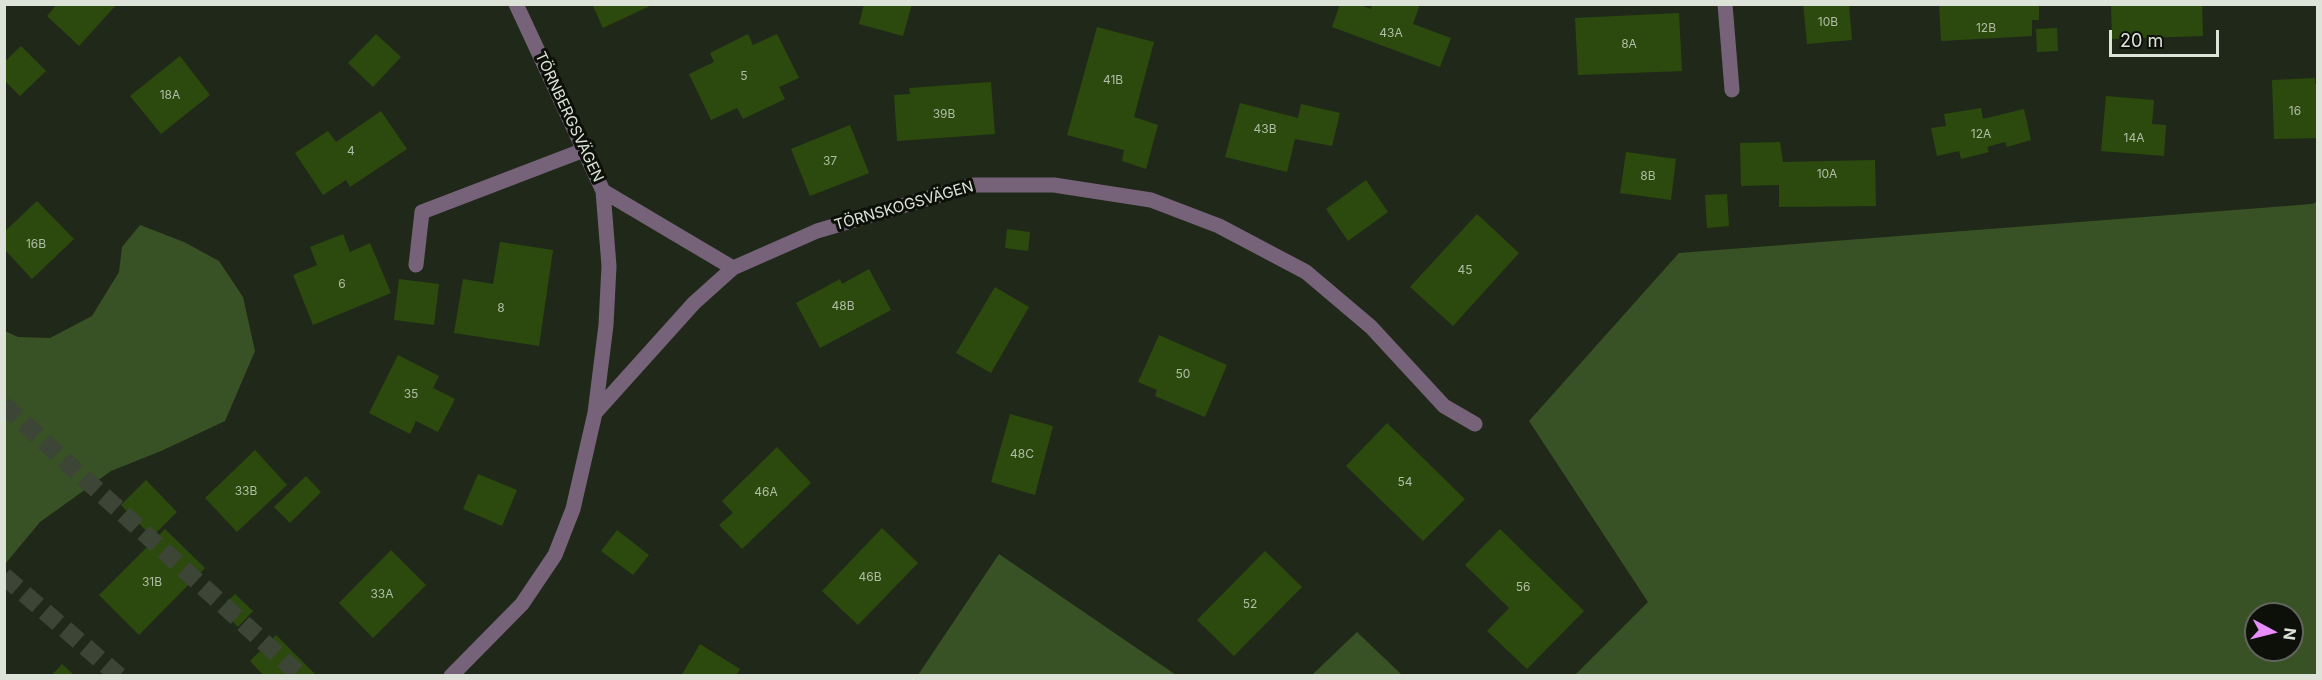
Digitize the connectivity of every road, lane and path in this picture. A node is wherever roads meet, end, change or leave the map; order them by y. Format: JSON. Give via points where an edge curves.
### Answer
{"nodes":[{"id":1,"x":516,"y":4,"type":"edge"},
{"id":2,"x":1725,"y":4,"type":"edge"},
{"id":3,"x":1732,"y":90,"type":"dead end"},
{"id":4,"x":584,"y":150,"type":"junction"},
{"id":5,"x":603,"y":191,"type":"junction"},
{"id":6,"x":416,"y":265,"type":"dead end"},
{"id":7,"x":733,"y":268,"type":"junction"},
{"id":8,"x":595,"y":413,"type":"junction"},
{"id":9,"x":1475,"y":424,"type":"dead end"},
{"id":10,"x":451,"y":675,"type":"edge"}],
"edges":[{"from":1,"to":4,"type":"street","name":"TÖRNBERGSVÄGEN"},
{"from":2,"to":3,"type":"street"},
{"from":4,"to":5,"type":"street","name":"TÖRNBERGSVÄGEN"},
{"from":4,"to":6,"type":"street","via":[[422,212]]},
{"from":5,"to":7,"type":"street"},
{"from":5,"to":8,"type":"street","name":"TÖRNBERGSVÄGEN","via":[[609,266]]},
{"from":7,"to":8,"type":"street","name":"TÖRNSKOGSVÄGEN","via":[[694,303]]},
{"from":7,"to":9,"type":"street","name":"TÖRNSKOGSVÄGEN","via":[[817,231],[973,185],[1054,185],[1151,200],[1219,226],[1306,272],[1371,327],[1444,406]]},
{"from":8,"to":10,"type":"street","name":"TÖRNSKOGSVÄGEN","via":[[573,509],[555,555],[522,604]]}]}
